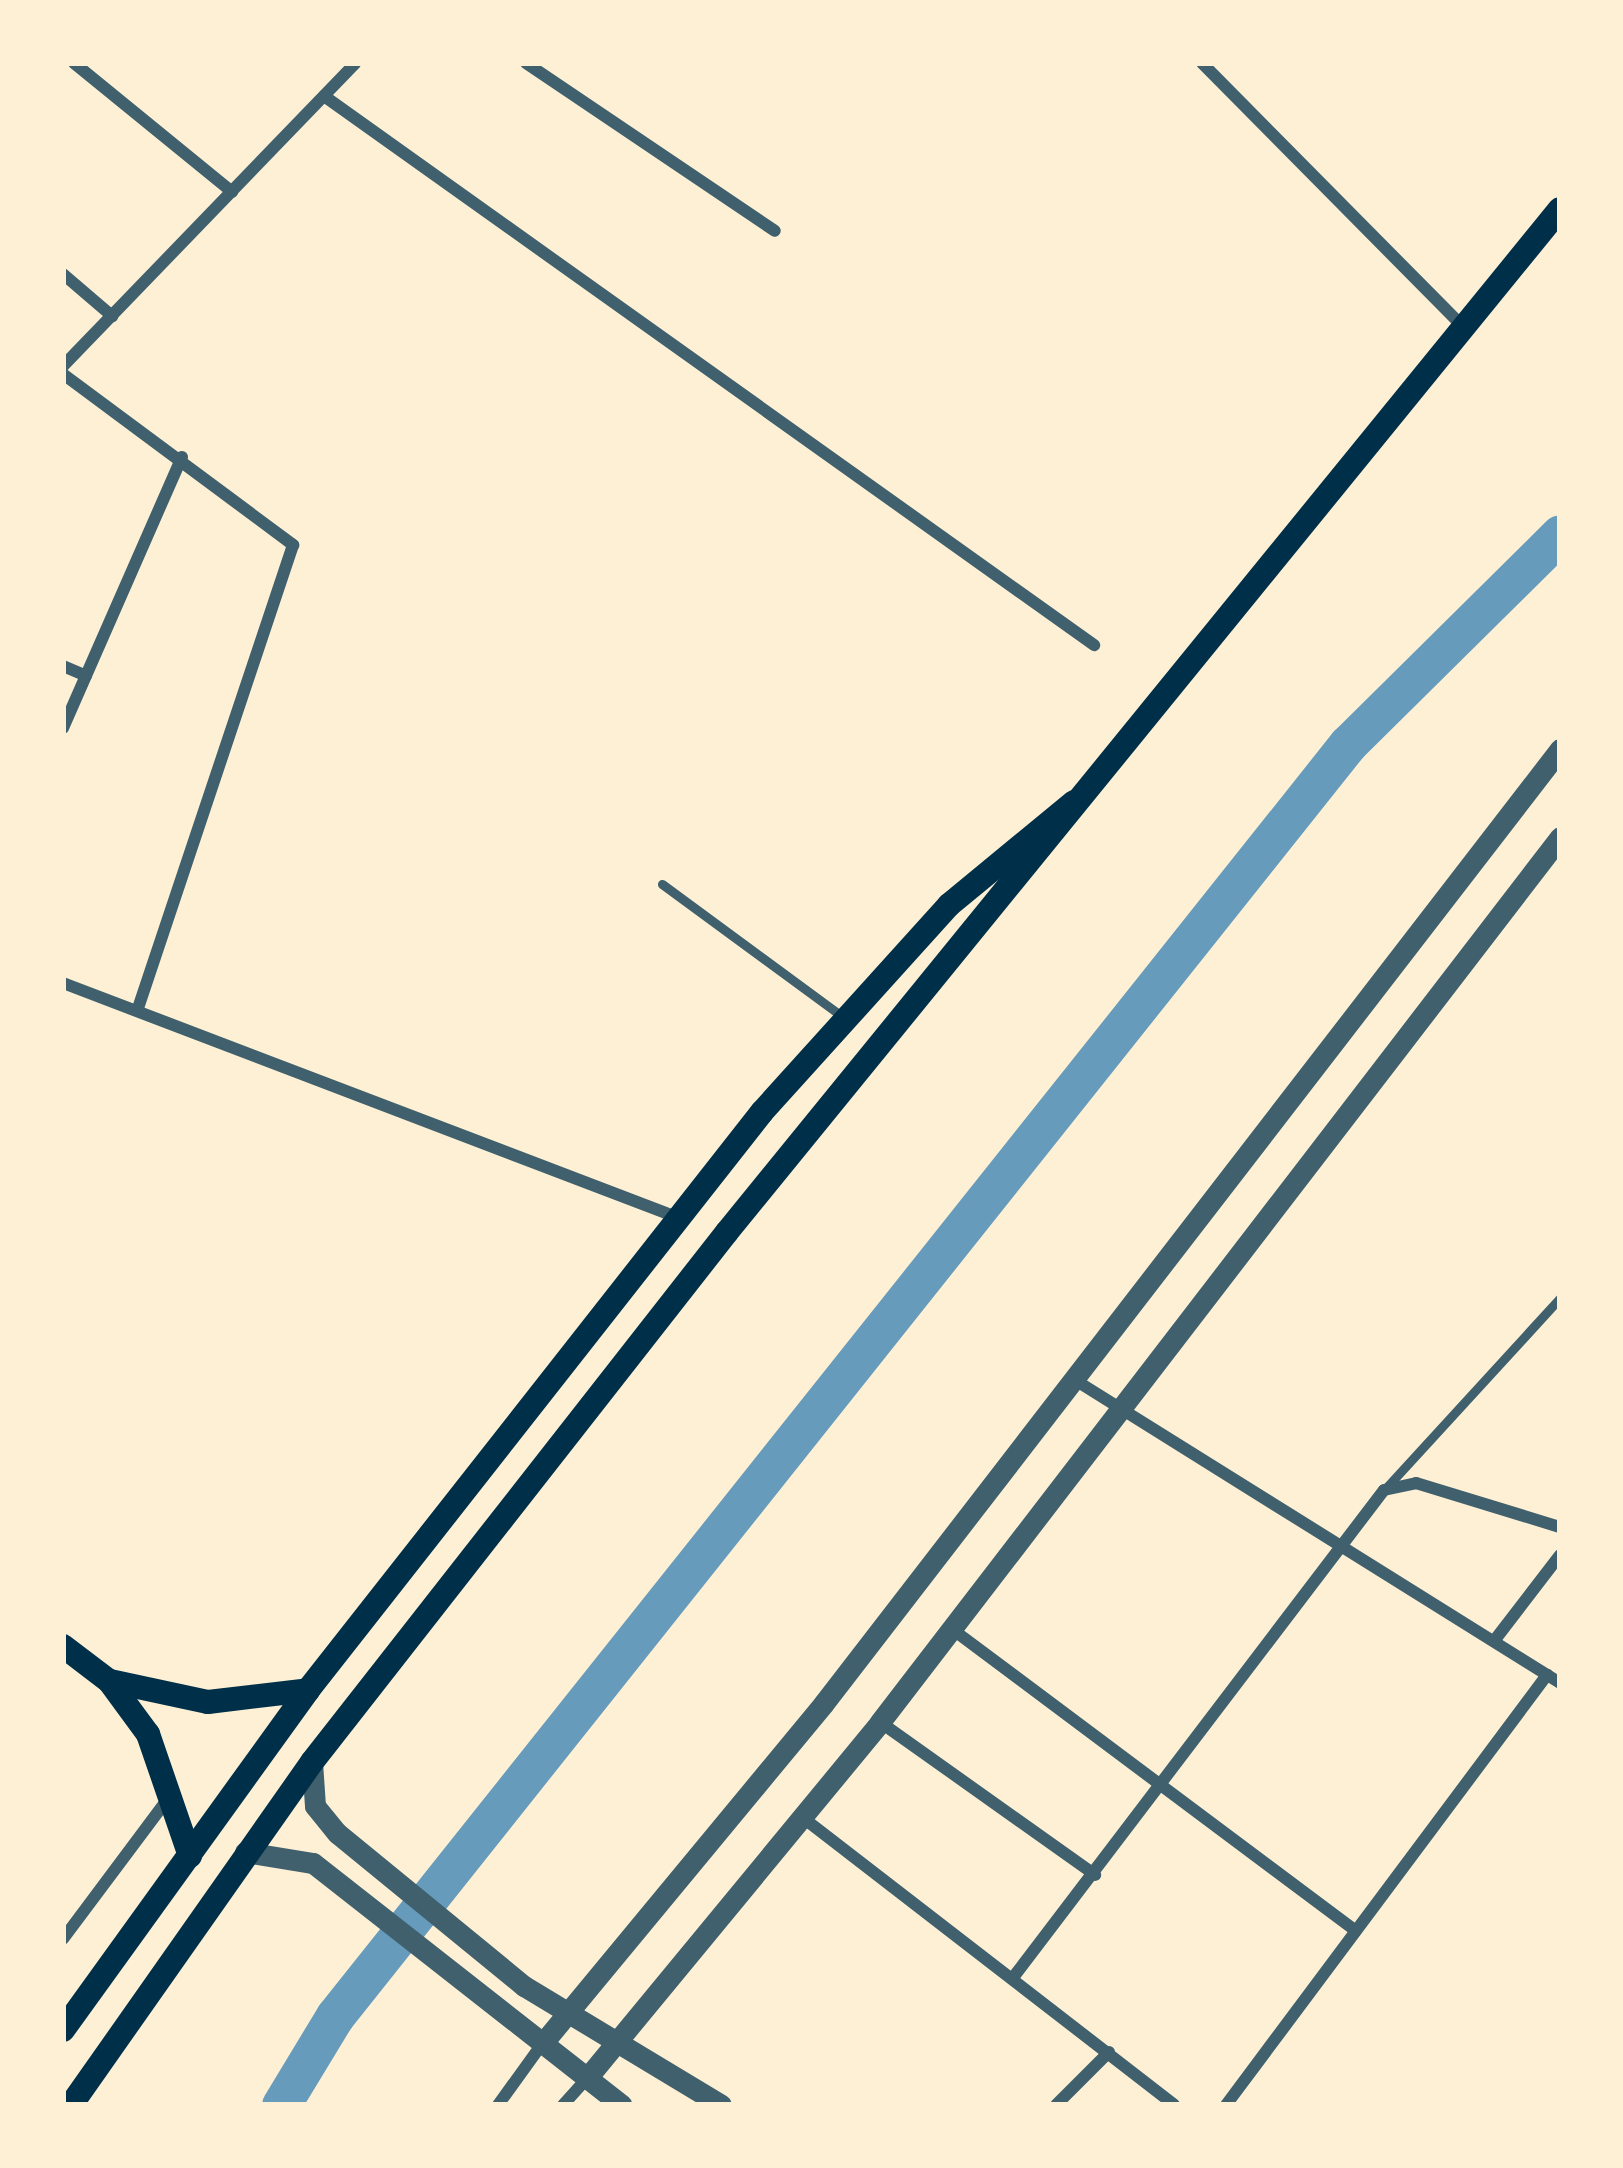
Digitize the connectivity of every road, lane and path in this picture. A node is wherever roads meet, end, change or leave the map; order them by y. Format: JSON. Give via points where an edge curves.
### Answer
{"nodes":[{"id":1,"x":74,"y":63,"type":"edge"},
{"id":2,"x":356,"y":63,"type":"edge"},
{"id":3,"x":526,"y":63,"type":"edge"},
{"id":4,"x":1202,"y":63,"type":"edge"},
{"id":5,"x":324,"y":96,"type":"junction"},
{"id":6,"x":232,"y":191,"type":"junction"},
{"id":7,"x":1560,"y":209,"type":"edge"},
{"id":8,"x":775,"y":231,"type":"dead end"},
{"id":9,"x":63,"y":274,"type":"edge"},
{"id":10,"x":112,"y":316,"type":"junction"},
{"id":11,"x":1461,"y":326,"type":"junction"},
{"id":12,"x":63,"y":370,"type":"edge"},
{"id":13,"x":182,"y":457,"type":"junction"},
{"id":14,"x":1094,"y":645,"type":"dead end"},
{"id":15,"x":63,"y":666,"type":"edge"},
{"id":16,"x":86,"y":676,"type":"junction"},
{"id":17,"x":63,"y":728,"type":"edge"},
{"id":18,"x":1560,"y":749,"type":"edge"},
{"id":19,"x":1105,"y":779,"type":"junction"},
{"id":20,"x":1560,"y":837,"type":"edge"},
{"id":21,"x":662,"y":884,"type":"dead end"},
{"id":22,"x":63,"y":982,"type":"edge"},
{"id":23,"x":137,"y":1011,"type":"junction"},
{"id":24,"x":847,"y":1019,"type":"junction"},
{"id":25,"x":680,"y":1218,"type":"junction"},
{"id":26,"x":1560,"y":1298,"type":"edge"},
{"id":27,"x":1076,"y":1380,"type":"junction"},
{"id":28,"x":1122,"y":1409,"type":"junction"},
{"id":29,"x":1384,"y":1490,"type":"junction"},
{"id":30,"x":1560,"y":1527,"type":"edge"},
{"id":31,"x":1339,"y":1547,"type":"junction"},
{"id":32,"x":1560,"y":1556,"type":"edge"},
{"id":33,"x":952,"y":1629,"type":"junction"},
{"id":34,"x":1494,"y":1641,"type":"junction"},
{"id":35,"x":63,"y":1646,"type":"edge"},
{"id":36,"x":1554,"y":1679,"type":"edge"},
{"id":37,"x":109,"y":1681,"type":"junction"},
{"id":38,"x":308,"y":1690,"type":"junction"},
{"id":39,"x":880,"y":1722,"type":"junction"},
{"id":40,"x":312,"y":1762,"type":"junction"},
{"id":41,"x":1164,"y":1787,"type":"junction"},
{"id":42,"x":171,"y":1795,"type":"junction"},
{"id":43,"x":802,"y":1816,"type":"junction"},
{"id":44,"x":245,"y":1852,"type":"junction"},
{"id":45,"x":190,"y":1856,"type":"junction"},
{"id":46,"x":1095,"y":1874,"type":"junction"},
{"id":47,"x":1355,"y":1931,"type":"junction"},
{"id":48,"x":63,"y":1939,"type":"edge"},
{"id":49,"x":1015,"y":1975,"type":"junction"},
{"id":50,"x":570,"y":2011,"type":"junction"},
{"id":51,"x":63,"y":2030,"type":"edge"},
{"id":52,"x":621,"y":2038,"type":"junction"},
{"id":53,"x":542,"y":2044,"type":"junction"},
{"id":54,"x":1108,"y":2051,"type":"junction"},
{"id":55,"x":587,"y":2078,"type":"junction"},
{"id":56,"x":71,"y":2105,"type":"edge"},
{"id":57,"x":498,"y":2105,"type":"edge"},
{"id":58,"x":563,"y":2105,"type":"edge"},
{"id":59,"x":622,"y":2105,"type":"edge"},
{"id":60,"x":721,"y":2105,"type":"edge"},
{"id":61,"x":1055,"y":2105,"type":"edge"},
{"id":62,"x":1174,"y":2105,"type":"edge"},
{"id":63,"x":1226,"y":2105,"type":"edge"}],
"edges":[{"from":1,"to":6,"type":"street"},
{"from":2,"to":5,"type":"street"},
{"from":3,"to":8,"type":"street"},
{"from":4,"to":11,"type":"street"},
{"from":5,"to":6,"type":"street"},
{"from":5,"to":14,"type":"street"},
{"from":6,"to":10,"type":"street"},
{"from":7,"to":11,"type":"main road"},
{"from":9,"to":10,"type":"street"},
{"from":10,"to":12,"type":"street"},
{"from":11,"to":19,"type":"main road"},
{"from":12,"to":13,"type":"street"},
{"from":13,"to":16,"type":"street"},
{"from":13,"to":23,"type":"street","via":[[279,524],[293,554]]},
{"from":15,"to":16,"type":"street"},
{"from":16,"to":17,"type":"street"},
{"from":18,"to":27,"type":"street"},
{"from":19,"to":24,"type":"main road","via":[[950,904]]},
{"from":19,"to":40,"type":"main road","via":[[727,1232]]},
{"from":20,"to":28,"type":"street"},
{"from":21,"to":24,"type":"lane"},
{"from":22,"to":23,"type":"street"},
{"from":23,"to":25,"type":"street"},
{"from":24,"to":25,"type":"main road"},
{"from":25,"to":38,"type":"main road"},
{"from":26,"to":29,"type":"lane"},
{"from":27,"to":28,"type":"street"},
{"from":27,"to":50,"type":"street"},
{"from":28,"to":31,"type":"street"},
{"from":28,"to":33,"type":"street"},
{"from":29,"to":30,"type":"street","via":[[1416,1484]]},
{"from":29,"to":31,"type":"street"},
{"from":31,"to":34,"type":"street"},
{"from":31,"to":41,"type":"street"},
{"from":32,"to":34,"type":"street"},
{"from":33,"to":39,"type":"street"},
{"from":33,"to":41,"type":"street"},
{"from":34,"to":36,"type":"street"},
{"from":35,"to":37,"type":"main road"},
{"from":36,"to":47,"type":"street"},
{"from":37,"to":38,"type":"main road","via":[[208,1702]]},
{"from":37,"to":42,"type":"main road","via":[[148,1734]]},
{"from":38,"to":45,"type":"main road"},
{"from":39,"to":43,"type":"street"},
{"from":39,"to":46,"type":"street"},
{"from":40,"to":44,"type":"main road"},
{"from":40,"to":50,"type":"street","via":[[315,1806],[337,1833],[524,1986]]},
{"from":41,"to":46,"type":"street"},
{"from":41,"to":47,"type":"street"},
{"from":42,"to":45,"type":"main road"},
{"from":42,"to":48,"type":"street"},
{"from":43,"to":49,"type":"street"},
{"from":43,"to":52,"type":"street"},
{"from":44,"to":53,"type":"street","via":[[313,1862]]},
{"from":44,"to":56,"type":"main road"},
{"from":45,"to":51,"type":"main road"},
{"from":46,"to":49,"type":"street"},
{"from":47,"to":63,"type":"street"},
{"from":49,"to":54,"type":"street"},
{"from":50,"to":52,"type":"street"},
{"from":50,"to":53,"type":"street"},
{"from":52,"to":55,"type":"street"},
{"from":52,"to":60,"type":"street"},
{"from":53,"to":55,"type":"street"},
{"from":53,"to":57,"type":"street"},
{"from":54,"to":61,"type":"street"},
{"from":54,"to":62,"type":"street"},
{"from":55,"to":58,"type":"street"},
{"from":55,"to":59,"type":"street"}]}
